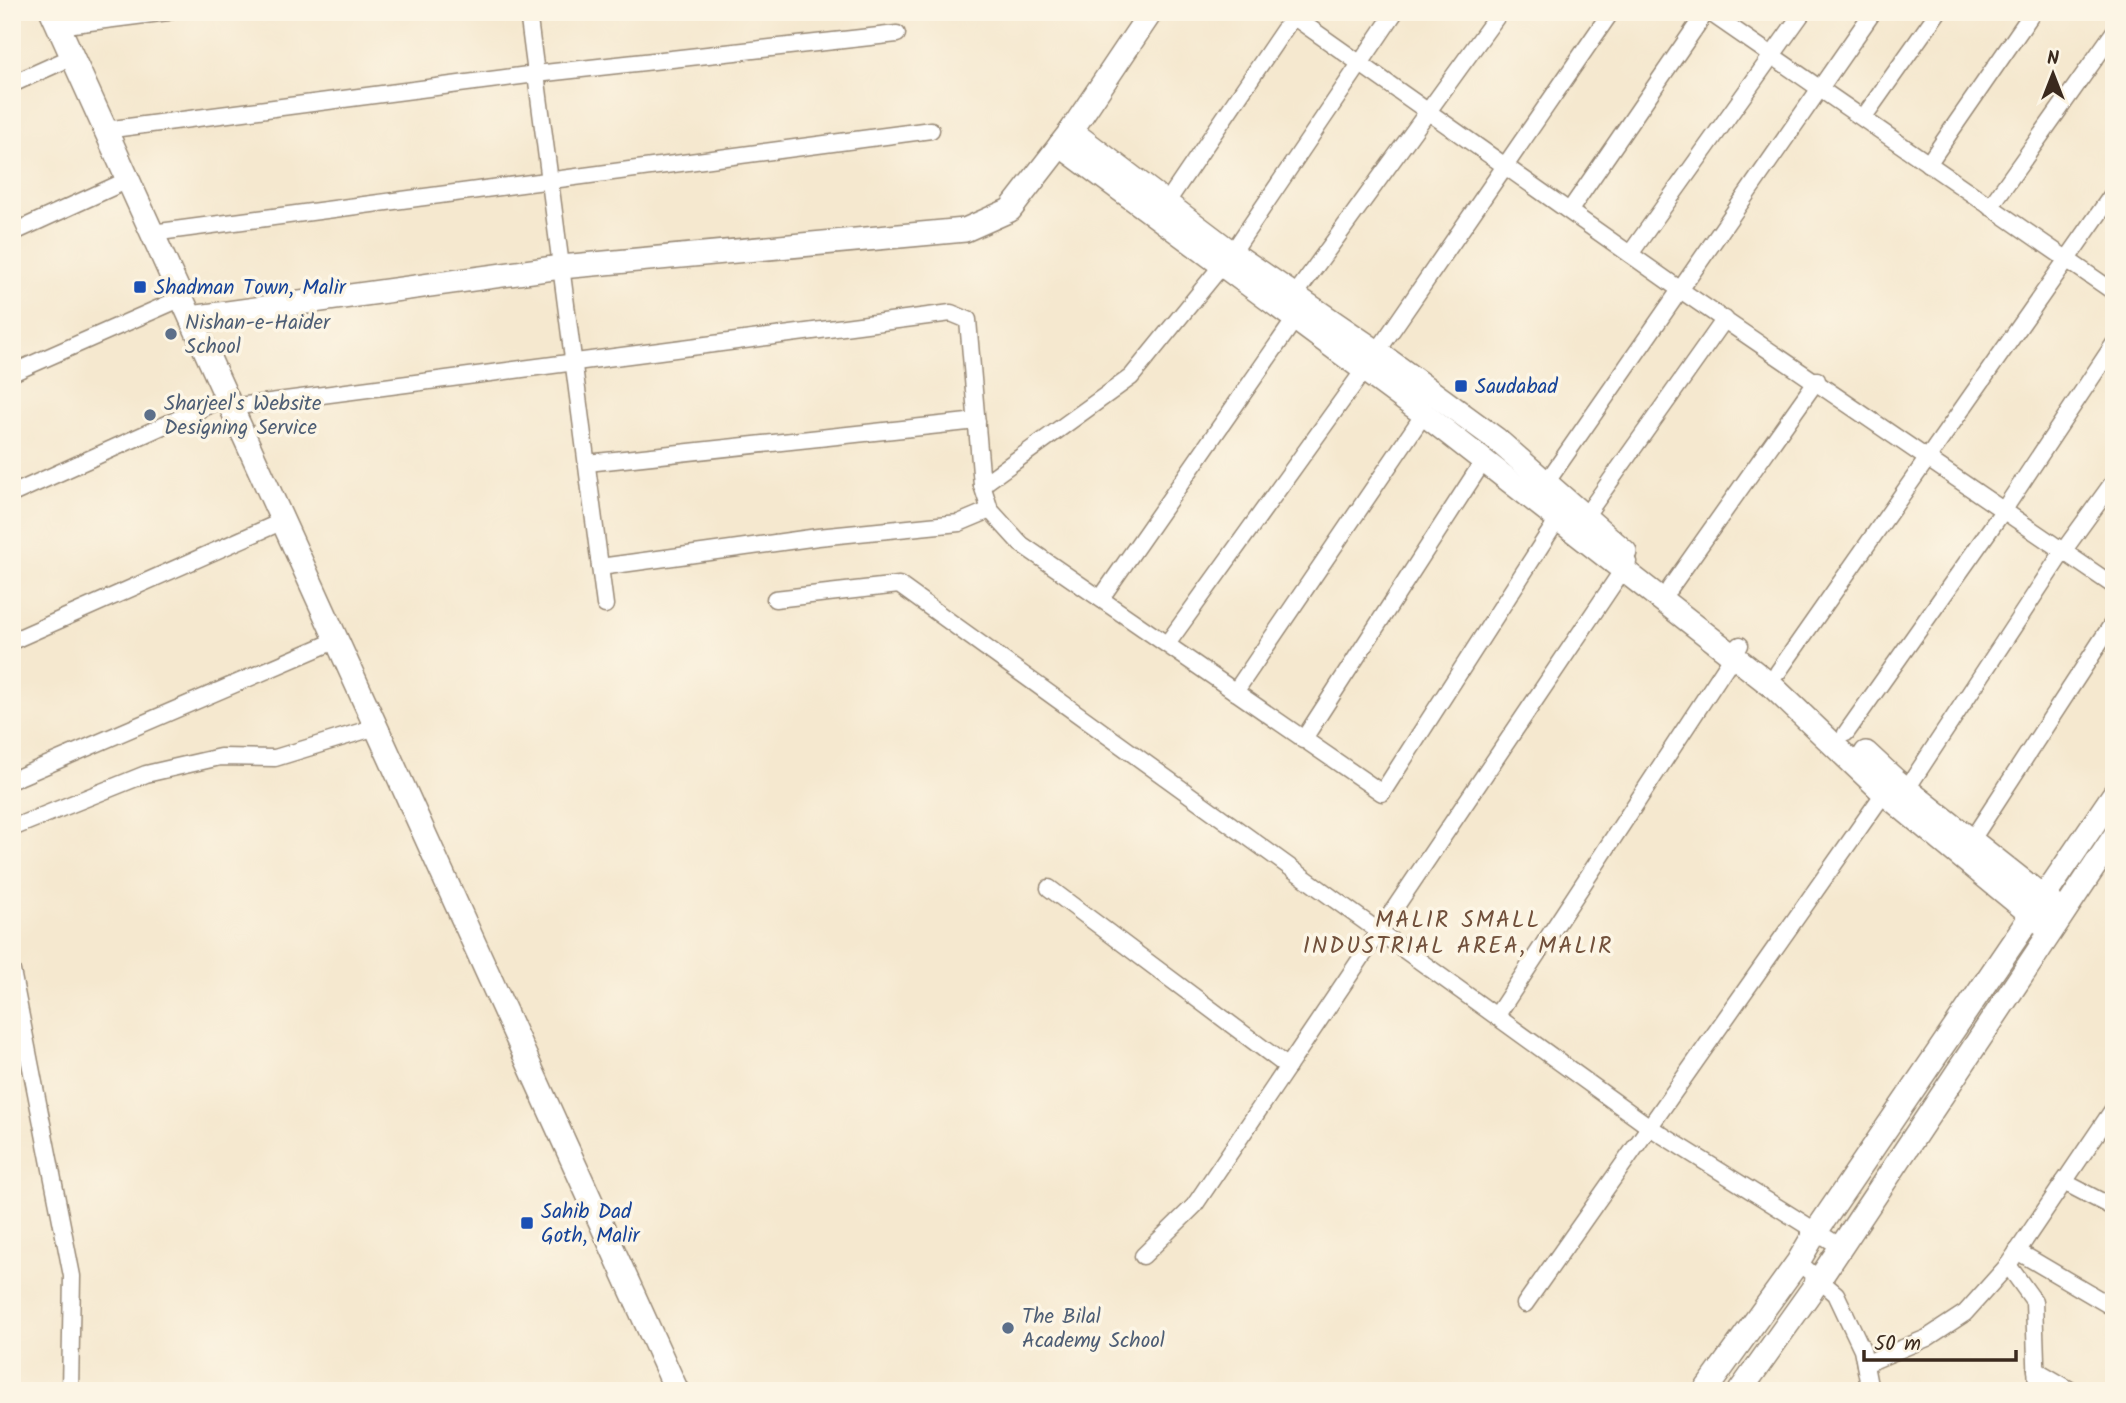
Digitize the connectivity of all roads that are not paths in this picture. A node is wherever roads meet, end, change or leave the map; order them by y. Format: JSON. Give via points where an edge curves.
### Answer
{"nodes":[{"id":1,"x":168,"y":12,"type":"edge"},
{"id":2,"x":528,"y":12,"type":"edge"},
{"id":3,"x":1151,"y":12,"type":"edge"},
{"id":4,"x":1395,"y":12,"type":"edge"},
{"id":5,"x":1500,"y":12,"type":"edge"},
{"id":6,"x":1611,"y":12,"type":"edge"},
{"id":7,"x":1708,"y":12,"type":"edge"},
{"id":8,"x":1803,"y":12,"type":"edge"},
{"id":9,"x":1873,"y":12,"type":"edge"},
{"id":10,"x":1938,"y":12,"type":"edge"},
{"id":11,"x":2033,"y":12,"type":"edge"},
{"id":12,"x":1292,"y":14,"type":"edge"},
{"id":13,"x":55,"y":19,"type":"edge"},
{"id":14,"x":2114,"y":32,"type":"edge"},
{"id":15,"x":897,"y":34,"type":"dead end"},
{"id":16,"x":1772,"y":55,"type":"junction"},
{"id":17,"x":72,"y":57,"type":"junction"},
{"id":18,"x":1360,"y":62,"type":"junction"},
{"id":19,"x":536,"y":74,"type":"junction"},
{"id":20,"x":12,"y":84,"type":"edge"},
{"id":21,"x":1819,"y":88,"type":"junction"},
{"id":22,"x":1429,"y":110,"type":"junction"},
{"id":23,"x":1863,"y":118,"type":"junction"},
{"id":24,"x":105,"y":130,"type":"junction"},
{"id":25,"x":931,"y":130,"type":"dead end"},
{"id":26,"x":1065,"y":138,"type":"junction"},
{"id":27,"x":1928,"y":164,"type":"junction"},
{"id":28,"x":1506,"y":165,"type":"junction"},
{"id":29,"x":128,"y":180,"type":"junction"},
{"id":30,"x":550,"y":180,"type":"junction"},
{"id":31,"x":2114,"y":192,"type":"edge"},
{"id":32,"x":1167,"y":202,"type":"junction"},
{"id":33,"x":1990,"y":207,"type":"junction"},
{"id":34,"x":1570,"y":211,"type":"junction"},
{"id":35,"x":12,"y":233,"type":"edge"},
{"id":36,"x":152,"y":233,"type":"junction"},
{"id":37,"x":1630,"y":254,"type":"junction"},
{"id":38,"x":1226,"y":258,"type":"junction"},
{"id":39,"x":2066,"y":260,"type":"junction"},
{"id":40,"x":561,"y":267,"type":"junction"},
{"id":41,"x":1682,"y":291,"type":"junction"},
{"id":42,"x":2114,"y":292,"type":"edge"},
{"id":43,"x":1295,"y":295,"type":"junction"},
{"id":44,"x":186,"y":308,"type":"junction"},
{"id":45,"x":1295,"y":318,"type":"junction"},
{"id":46,"x":1725,"y":319,"type":"junction"},
{"id":47,"x":2114,"y":344,"type":"edge"},
{"id":48,"x":1371,"y":361,"type":"junction"},
{"id":49,"x":573,"y":362,"type":"junction"},
{"id":50,"x":12,"y":373,"type":"edge"},
{"id":51,"x":1817,"y":380,"type":"junction"},
{"id":52,"x":229,"y":402,"type":"junction"},
{"id":53,"x":1424,"y":414,"type":"junction"},
{"id":54,"x":976,"y":421,"type":"junction"},
{"id":55,"x":1926,"y":458,"type":"junction"},
{"id":56,"x":1484,"y":460,"type":"junction"},
{"id":57,"x":586,"y":463,"type":"junction"},
{"id":58,"x":2114,"y":481,"type":"edge"},
{"id":59,"x":1546,"y":483,"type":"junction"},
{"id":60,"x":982,"y":485,"type":"junction"},
{"id":61,"x":12,"y":494,"type":"edge"},
{"id":62,"x":990,"y":510,"type":"junction"},
{"id":63,"x":2003,"y":510,"type":"junction"},
{"id":64,"x":1584,"y":518,"type":"junction"},
{"id":65,"x":1558,"y":519,"type":"junction"},
{"id":66,"x":283,"y":521,"type":"junction"},
{"id":67,"x":2064,"y":550,"type":"junction"},
{"id":68,"x":1627,"y":564,"type":"junction"},
{"id":69,"x":600,"y":567,"type":"junction"},
{"id":70,"x":2114,"y":586,"type":"edge"},
{"id":71,"x":1670,"y":588,"type":"junction"},
{"id":72,"x":1101,"y":598,"type":"junction"},
{"id":73,"x":775,"y":599,"type":"dead end"},
{"id":74,"x":605,"y":604,"type":"dead end"},
{"id":75,"x":2114,"y":621,"type":"edge"},
{"id":76,"x":337,"y":640,"type":"junction"},
{"id":77,"x":12,"y":642,"type":"edge"},
{"id":78,"x":1167,"y":644,"type":"junction"},
{"id":79,"x":1736,"y":650,"type":"junction"},
{"id":80,"x":1778,"y":672,"type":"junction"},
{"id":81,"x":1235,"y":692,"type":"junction"},
{"id":82,"x":376,"y":727,"type":"junction"},
{"id":83,"x":1846,"y":733,"type":"junction"},
{"id":84,"x":1303,"y":740,"type":"junction"},
{"id":85,"x":12,"y":780,"type":"edge"},
{"id":86,"x":1895,"y":791,"type":"junction"},
{"id":87,"x":2114,"y":794,"type":"edge"},
{"id":88,"x":12,"y":828,"type":"edge"},
{"id":89,"x":1943,"y":830,"type":"junction"},
{"id":90,"x":2114,"y":838,"type":"edge"},
{"id":91,"x":1971,"y":841,"type":"junction"},
{"id":92,"x":1049,"y":888,"type":"dead end"},
{"id":93,"x":2037,"y":905,"type":"junction"},
{"id":94,"x":2056,"y":921,"type":"junction"},
{"id":95,"x":1378,"y":933,"type":"junction"},
{"id":96,"x":12,"y":971,"type":"edge"},
{"id":97,"x":1497,"y":1015,"type":"junction"},
{"id":98,"x":1288,"y":1067,"type":"junction"},
{"id":99,"x":2114,"y":1108,"type":"edge"},
{"id":100,"x":1651,"y":1128,"type":"junction"},
{"id":101,"x":2064,"y":1182,"type":"junction"},
{"id":102,"x":2114,"y":1208,"type":"edge"},
{"id":103,"x":1815,"y":1233,"type":"junction"},
{"id":104,"x":1841,"y":1247,"type":"junction"},
{"id":105,"x":1143,"y":1256,"type":"dead end"},
{"id":106,"x":2012,"y":1258,"type":"junction"},
{"id":107,"x":1798,"y":1262,"type":"junction"},
{"id":108,"x":1819,"y":1280,"type":"junction"},
{"id":109,"x":1525,"y":1304,"type":"dead end"},
{"id":110,"x":2114,"y":1308,"type":"edge"},
{"id":111,"x":1865,"y":1364,"type":"junction"},
{"id":112,"x":2036,"y":1370,"type":"junction"},
{"id":113,"x":70,"y":1391,"type":"edge"},
{"id":114,"x":677,"y":1391,"type":"edge"},
{"id":115,"x":1705,"y":1391,"type":"edge"},
{"id":116,"x":1740,"y":1391,"type":"edge"},
{"id":117,"x":1870,"y":1391,"type":"edge"},
{"id":118,"x":2037,"y":1391,"type":"edge"},
{"id":119,"x":2072,"y":1391,"type":"edge"}],
"edges":[{"from":1,"to":13,"type":"street"},
{"from":2,"to":19,"type":"street"},
{"from":3,"to":26,"type":"street"},
{"from":4,"to":18,"type":"street"},
{"from":5,"to":22,"type":"street"},
{"from":6,"to":28,"type":"street"},
{"from":7,"to":16,"type":"street"},
{"from":7,"to":34,"type":"street"},
{"from":8,"to":16,"type":"street"},
{"from":9,"to":21,"type":"street"},
{"from":10,"to":23,"type":"street"},
{"from":11,"to":27,"type":"street"},
{"from":12,"to":18,"type":"street"},
{"from":12,"to":32,"type":"street"},
{"from":13,"to":17,"type":"street"},
{"from":14,"to":33,"type":"street"},
{"from":15,"to":19,"type":"street"},
{"from":16,"to":21,"type":"street"},
{"from":16,"to":37,"type":"street"},
{"from":17,"to":20,"type":"street"},
{"from":17,"to":24,"type":"street"},
{"from":18,"to":22,"type":"street"},
{"from":18,"to":38,"type":"street"},
{"from":19,"to":24,"type":"street"},
{"from":19,"to":30,"type":"street"},
{"from":21,"to":23,"type":"street"},
{"from":21,"to":41,"type":"street"},
{"from":22,"to":28,"type":"street"},
{"from":22,"to":43,"type":"street"},
{"from":23,"to":27,"type":"street"},
{"from":24,"to":29,"type":"street"},
{"from":25,"to":30,"type":"street"},
{"from":26,"to":32,"type":"street"},
{"from":26,"to":38,"type":"street"},
{"from":26,"to":40,"type":"street","via":[[1010,210],[965,230]]},
{"from":27,"to":33,"type":"street"},
{"from":28,"to":34,"type":"street"},
{"from":28,"to":48,"type":"street"},
{"from":29,"to":35,"type":"street"},
{"from":29,"to":36,"type":"street"},
{"from":30,"to":36,"type":"street"},
{"from":30,"to":40,"type":"street"},
{"from":31,"to":39,"type":"street"},
{"from":32,"to":38,"type":"street"},
{"from":33,"to":39,"type":"street"},
{"from":34,"to":37,"type":"street"},
{"from":36,"to":44,"type":"street"},
{"from":37,"to":41,"type":"street"},
{"from":38,"to":43,"type":"street"},
{"from":38,"to":45,"type":"street"},
{"from":38,"to":60,"type":"street","via":[[1131,377]]},
{"from":39,"to":42,"type":"street"},
{"from":39,"to":55,"type":"street"},
{"from":40,"to":44,"type":"street"},
{"from":40,"to":49,"type":"street"},
{"from":41,"to":46,"type":"street"},
{"from":41,"to":59,"type":"street"},
{"from":43,"to":48,"type":"street"},
{"from":44,"to":50,"type":"street"},
{"from":44,"to":52,"type":"street"},
{"from":45,"to":48,"type":"street"},
{"from":45,"to":72,"type":"street"},
{"from":46,"to":51,"type":"street"},
{"from":46,"to":64,"type":"street"},
{"from":47,"to":63,"type":"street"},
{"from":48,"to":53,"type":"street"},
{"from":48,"to":59,"type":"street","via":[[1496,439]]},
{"from":48,"to":78,"type":"street"},
{"from":49,"to":52,"type":"street"},
{"from":49,"to":54,"type":"street","via":[[951,313],[968,320]]},
{"from":49,"to":57,"type":"street"},
{"from":51,"to":55,"type":"street"},
{"from":51,"to":71,"type":"street"},
{"from":52,"to":61,"type":"street"},
{"from":52,"to":66,"type":"street"},
{"from":53,"to":56,"type":"street"},
{"from":53,"to":81,"type":"street"},
{"from":54,"to":57,"type":"street"},
{"from":54,"to":60,"type":"street"},
{"from":55,"to":63,"type":"street"},
{"from":55,"to":80,"type":"street"},
{"from":56,"to":65,"type":"street"},
{"from":56,"to":84,"type":"street"},
{"from":57,"to":69,"type":"street"},
{"from":58,"to":67,"type":"street"},
{"from":59,"to":64,"type":"street"},
{"from":60,"to":62,"type":"street"},
{"from":62,"to":69,"type":"street","via":[[959,523]]},
{"from":62,"to":72,"type":"street","via":[[1021,544]]},
{"from":63,"to":67,"type":"street"},
{"from":63,"to":83,"type":"street"},
{"from":64,"to":68,"type":"street"},
{"from":65,"to":68,"type":"street"},
{"from":65,"to":84,"type":"street","via":[[1382,793]]},
{"from":66,"to":76,"type":"street"},
{"from":66,"to":77,"type":"street"},
{"from":67,"to":70,"type":"street"},
{"from":67,"to":86,"type":"street"},
{"from":68,"to":71,"type":"street"},
{"from":68,"to":79,"type":"street"},
{"from":68,"to":95,"type":"street"},
{"from":69,"to":74,"type":"street"},
{"from":71,"to":79,"type":"street"},
{"from":72,"to":78,"type":"street"},
{"from":73,"to":95,"type":"street","via":[[899,585]]},
{"from":75,"to":91,"type":"street"},
{"from":76,"to":82,"type":"street"},
{"from":76,"to":85,"type":"street"},
{"from":78,"to":81,"type":"street"},
{"from":79,"to":80,"type":"street"},
{"from":79,"to":86,"type":"street"},
{"from":79,"to":97,"type":"street"},
{"from":80,"to":83,"type":"street"},
{"from":81,"to":84,"type":"street"},
{"from":82,"to":88,"type":"street","via":[[275,758],[220,757],[146,774]]},
{"from":82,"to":114,"type":"street"},
{"from":83,"to":86,"type":"street"},
{"from":86,"to":89,"type":"street"},
{"from":86,"to":100,"type":"street"},
{"from":87,"to":93,"type":"street"},
{"from":89,"to":91,"type":"street"},
{"from":89,"to":93,"type":"street"},
{"from":90,"to":94,"type":"street"},
{"from":91,"to":93,"type":"street"},
{"from":92,"to":98,"type":"street"},
{"from":93,"to":94,"type":"street"},
{"from":93,"to":103,"type":"street"},
{"from":94,"to":104,"type":"street"},
{"from":95,"to":97,"type":"street"},
{"from":95,"to":98,"type":"street"},
{"from":96,"to":113,"type":"street","via":[[72,1276]]},
{"from":97,"to":100,"type":"street"},
{"from":98,"to":105,"type":"street","via":[[1194,1206]]},
{"from":99,"to":101,"type":"street"},
{"from":100,"to":103,"type":"street"},
{"from":100,"to":109,"type":"street"},
{"from":101,"to":102,"type":"street"},
{"from":101,"to":106,"type":"street"},
{"from":103,"to":104,"type":"street"},
{"from":103,"to":107,"type":"street"},
{"from":104,"to":108,"type":"street"},
{"from":106,"to":110,"type":"street"},
{"from":106,"to":111,"type":"street","via":[[1965,1313],[1927,1338]]},
{"from":106,"to":112,"type":"street","via":[[2034,1301]]},
{"from":107,"to":108,"type":"street"},
{"from":107,"to":115,"type":"street"},
{"from":108,"to":111,"type":"street","via":[[1836,1294]]},
{"from":108,"to":116,"type":"street"},
{"from":111,"to":117,"type":"street"},
{"from":112,"to":118,"type":"street"},
{"from":112,"to":119,"type":"street"}]}
